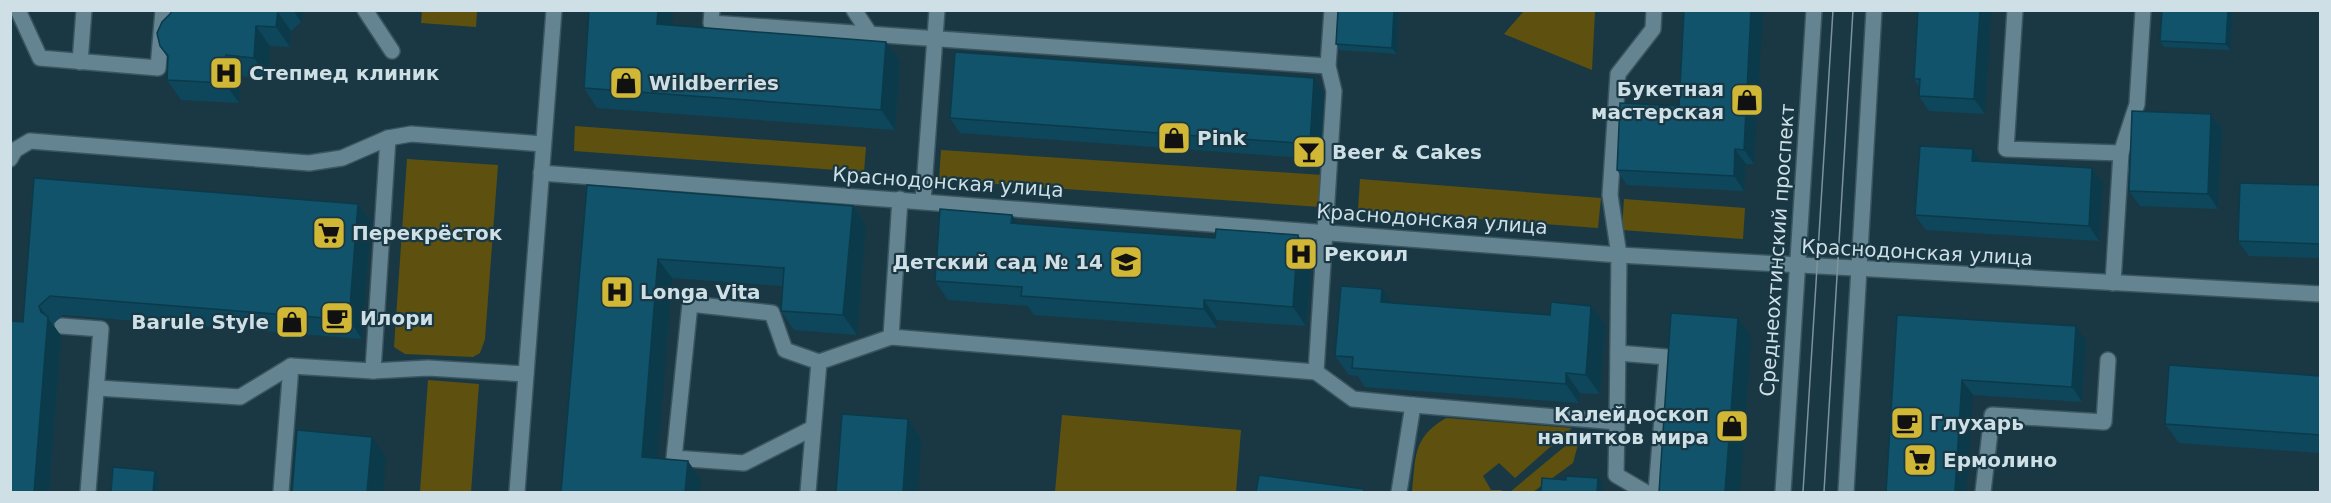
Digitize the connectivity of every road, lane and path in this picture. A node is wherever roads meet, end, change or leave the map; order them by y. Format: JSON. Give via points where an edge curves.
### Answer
{"nodes":[{"id":1,"x":18,"y":10,"type":"edge"},
{"id":2,"x":84,"y":10,"type":"edge"},
{"id":3,"x":163,"y":10,"type":"edge"},
{"id":4,"x":365,"y":10,"type":"edge"},
{"id":5,"x":554,"y":10,"type":"edge"},
{"id":6,"x":712,"y":10,"type":"edge"},
{"id":7,"x":854,"y":10,"type":"edge"},
{"id":8,"x":937,"y":10,"type":"edge"},
{"id":9,"x":1332,"y":10,"type":"edge"},
{"id":10,"x":1654,"y":10,"type":"edge"},
{"id":11,"x":1814,"y":10,"type":"edge"},
{"id":12,"x":1874,"y":10,"type":"edge"},
{"id":13,"x":2015,"y":10,"type":"edge"},
{"id":14,"x":2143,"y":10,"type":"edge"},
{"id":15,"x":870,"y":34,"type":"junction"},
{"id":16,"x":935,"y":38,"type":"junction"},
{"id":17,"x":392,"y":51,"type":"dead end"},
{"id":18,"x":80,"y":62,"type":"junction"},
{"id":19,"x":1328,"y":66,"type":"junction"},
{"id":20,"x":388,"y":138,"type":"junction"},
{"id":21,"x":543,"y":144,"type":"junction"},
{"id":22,"x":2121,"y":153,"type":"junction"},
{"id":23,"x":10,"y":159,"type":"edge"},
{"id":24,"x":541,"y":173,"type":"junction"},
{"id":25,"x":900,"y":199,"type":"junction"},
{"id":26,"x":923,"y":201,"type":"junction"},
{"id":27,"x":1325,"y":232,"type":"junction"},
{"id":28,"x":1619,"y":255,"type":"junction"},
{"id":29,"x":1796,"y":266,"type":"junction"},
{"id":30,"x":1860,"y":270,"type":"junction"},
{"id":31,"x":2113,"y":283,"type":"junction"},
{"id":32,"x":2320,"y":294,"type":"edge"},
{"id":33,"x":62,"y":326,"type":"dead end"},
{"id":34,"x":891,"y":337,"type":"junction"},
{"id":35,"x":1618,"y":353,"type":"junction"},
{"id":36,"x":2109,"y":360,"type":"dead end"},
{"id":37,"x":819,"y":362,"type":"junction"},
{"id":38,"x":291,"y":366,"type":"junction"},
{"id":39,"x":373,"y":371,"type":"junction"},
{"id":40,"x":1316,"y":372,"type":"junction"},
{"id":41,"x":526,"y":374,"type":"junction"},
{"id":42,"x":97,"y":388,"type":"junction"},
{"id":43,"x":1413,"y":405,"type":"junction"},
{"id":44,"x":1617,"y":422,"type":"junction"},
{"id":45,"x":813,"y":428,"type":"junction"},
{"id":46,"x":88,"y":492,"type":"edge"},
{"id":47,"x":281,"y":492,"type":"edge"},
{"id":48,"x":517,"y":492,"type":"edge"},
{"id":49,"x":808,"y":492,"type":"edge"},
{"id":50,"x":1400,"y":492,"type":"edge"},
{"id":51,"x":1645,"y":492,"type":"edge"},
{"id":52,"x":1656,"y":492,"type":"edge"},
{"id":53,"x":1783,"y":492,"type":"edge"},
{"id":54,"x":1846,"y":492,"type":"edge"},
{"id":55,"x":1983,"y":492,"type":"edge"}],
"edges":[{"from":1,"to":18,"type":"street","via":[[40,58]]},
{"from":2,"to":18,"type":"street"},
{"from":3,"to":18,"type":"street","via":[[158,68]]},
{"from":4,"to":17,"type":"street"},
{"from":5,"to":21,"type":"street"},
{"from":6,"to":15,"type":"street","via":[[711,23]]},
{"from":7,"to":15,"type":"street"},
{"from":8,"to":16,"type":"street"},
{"from":9,"to":19,"type":"street"},
{"from":10,"to":28,"type":"street","via":[[1653,29],[1618,74],[1610,195]]},
{"from":11,"to":29,"type":"street","name":"Среднеохтинский проспект"},
{"from":12,"to":30,"type":"street"},
{"from":13,"to":22,"type":"street","via":[[2006,148]]},
{"from":14,"to":22,"type":"street","via":[[2137,104]]},
{"from":15,"to":16,"type":"street"},
{"from":16,"to":19,"type":"street"},
{"from":16,"to":26,"type":"street"},
{"from":19,"to":27,"type":"street","via":[[1334,91]]},
{"from":20,"to":21,"type":"street","via":[[411,134]]},
{"from":20,"to":23,"type":"street","via":[[342,158],[309,163],[30,141],[15,150]]},
{"from":20,"to":39,"type":"street"},
{"from":21,"to":24,"type":"street"},
{"from":22,"to":31,"type":"street"},
{"from":24,"to":25,"type":"street","name":"Краснодонская улица"},
{"from":24,"to":41,"type":"street"},
{"from":25,"to":26,"type":"street","name":"Краснодонская улица"},
{"from":25,"to":34,"type":"street"},
{"from":26,"to":27,"type":"street","name":"Краснодонская улица"},
{"from":27,"to":28,"type":"street","name":"Краснодонская улица"},
{"from":27,"to":40,"type":"street"},
{"from":28,"to":29,"type":"street","name":"Краснодонская улица"},
{"from":28,"to":35,"type":"street"},
{"from":29,"to":30,"type":"street","name":"Краснодонская улица"},
{"from":29,"to":53,"type":"street","name":"Среднеохтинский проспект"},
{"from":30,"to":31,"type":"street","name":"Краснодонская улица"},
{"from":30,"to":54,"type":"street"},
{"from":31,"to":32,"type":"street","name":"Краснодонская улица"},
{"from":33,"to":42,"type":"street","via":[[101,329]]},
{"from":34,"to":37,"type":"street"},
{"from":34,"to":40,"type":"street"},
{"from":35,"to":44,"type":"street"},
{"from":35,"to":52,"type":"street","via":[[1667,357]]},
{"from":36,"to":55,"type":"street","via":[[2104,422],[1992,415]]},
{"from":37,"to":45,"type":"street"},
{"from":37,"to":45,"type":"street","via":[[785,350],[772,313],[690,304],[674,458],[744,463]]},
{"from":38,"to":39,"type":"street"},
{"from":38,"to":42,"type":"street","via":[[240,397]]},
{"from":38,"to":47,"type":"street"},
{"from":39,"to":41,"type":"street","via":[[428,368]]},
{"from":40,"to":43,"type":"street","via":[[1353,399]]},
{"from":41,"to":48,"type":"street"},
{"from":42,"to":46,"type":"street"},
{"from":43,"to":44,"type":"street"},
{"from":43,"to":50,"type":"street"},
{"from":44,"to":51,"type":"street","via":[[1616,475]]},
{"from":45,"to":49,"type":"street"}]}
